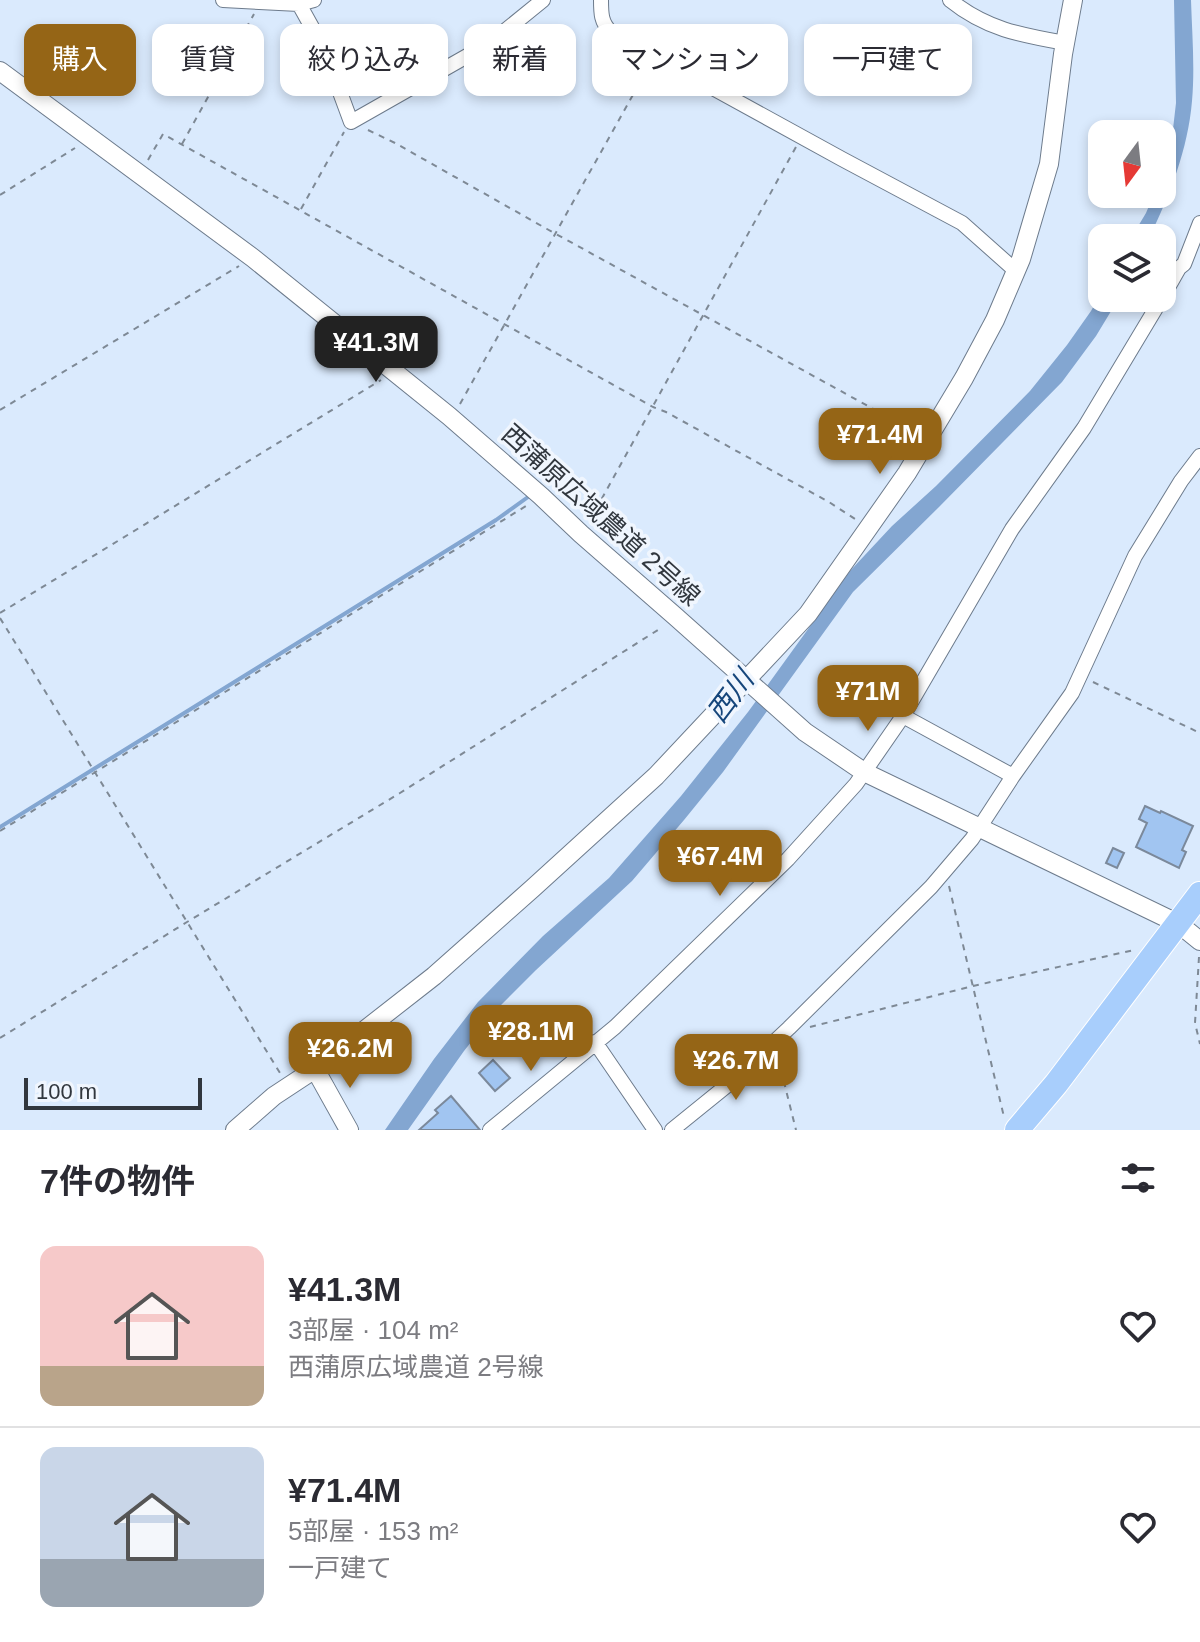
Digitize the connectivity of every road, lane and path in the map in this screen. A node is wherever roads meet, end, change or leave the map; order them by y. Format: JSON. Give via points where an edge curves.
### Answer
{"nodes":[{"id":1,"x":223,"y":0,"type":"edge"},
{"id":2,"x":314,"y":0,"type":"edge"},
{"id":3,"x":543,"y":0,"type":"edge"},
{"id":4,"x":601,"y":0,"type":"edge"},
{"id":5,"x":950,"y":0,"type":"edge"},
{"id":6,"x":1073,"y":0,"type":"edge"},
{"id":7,"x":260,"y":2,"type":"edge"},
{"id":8,"x":299,"y":4,"type":"junction"},
{"id":9,"x":604,"y":24,"type":"edge"},
{"id":10,"x":1065,"y":43,"type":"junction"},
{"id":11,"x":0,"y":71,"type":"edge"},
{"id":12,"x":633,"y":96,"type":"edge"},
{"id":13,"x":728,"y":96,"type":"edge"},
{"id":14,"x":351,"y":122,"type":"junction"},
{"id":15,"x":802,"y":137,"type":"junction"},
{"id":16,"x":90,"y":138,"type":"junction"},
{"id":17,"x":182,"y":144,"type":"junction"},
{"id":18,"x":148,"y":161,"type":"dead end"},
{"id":19,"x":0,"y":195,"type":"edge"},
{"id":20,"x":301,"y":209,"type":"junction"},
{"id":21,"x":1200,"y":223,"type":"edge"},
{"id":22,"x":556,"y":233,"type":"junction"},
{"id":23,"x":253,"y":258,"type":"junction"},
{"id":24,"x":1016,"y":271,"type":"junction"},
{"id":25,"x":1176,"y":276,"type":"edge"},
{"id":26,"x":1154,"y":312,"type":"edge"},
{"id":27,"x":703,"y":315,"type":"junction"},
{"id":28,"x":505,"y":324,"type":"junction"},
{"id":29,"x":395,"y":372,"type":"junction"},
{"id":30,"x":653,"y":407,"type":"junction"},
{"id":31,"x":0,"y":410,"type":"edge"},
{"id":32,"x":449,"y":416,"type":"junction"},
{"id":33,"x":927,"y":438,"type":"junction"},
{"id":34,"x":1200,"y":456,"type":"edge"},
{"id":35,"x":541,"y":496,"type":"junction"},
{"id":36,"x":869,"y":528,"type":"junction"},
{"id":37,"x":581,"y":534,"type":"junction"},
{"id":38,"x":0,"y":616,"type":"edge"},
{"id":39,"x":661,"y":628,"type":"dead end"},
{"id":40,"x":1080,"y":675,"type":"junction"},
{"id":41,"x":750,"y":683,"type":"junction"},
{"id":42,"x":903,"y":716,"type":"junction"},
{"id":43,"x":1200,"y":733,"type":"edge"},
{"id":44,"x":96,"y":772,"type":"junction"},
{"id":45,"x":864,"y":772,"type":"junction"},
{"id":46,"x":1013,"y":776,"type":"junction"},
{"id":47,"x":978,"y":828,"type":"junction"},
{"id":48,"x":0,"y":831,"type":"edge"},
{"id":49,"x":943,"y":873,"type":"junction"},
{"id":50,"x":1200,"y":894,"type":"edge"},
{"id":51,"x":187,"y":922,"type":"junction"},
{"id":52,"x":1179,"y":924,"type":"junction"},
{"id":53,"x":1200,"y":941,"type":"edge"},
{"id":54,"x":1156,"y":953,"type":"junction"},
{"id":55,"x":1200,"y":956,"type":"edge"},
{"id":56,"x":973,"y":986,"type":"junction"},
{"id":57,"x":789,"y":1028,"type":"junction"},
{"id":58,"x":0,"y":1038,"type":"edge"},
{"id":59,"x":595,"y":1042,"type":"junction"},
{"id":60,"x":772,"y":1042,"type":"junction"},
{"id":61,"x":1200,"y":1044,"type":"edge"},
{"id":62,"x":315,"y":1069,"type":"junction"},
{"id":63,"x":289,"y":1087,"type":"junction"},
{"id":64,"x":1010,"y":1124,"type":"edge"},
{"id":65,"x":235,"y":1130,"type":"edge"},
{"id":66,"x":349,"y":1130,"type":"edge"},
{"id":67,"x":490,"y":1130,"type":"edge"},
{"id":68,"x":655,"y":1130,"type":"edge"},
{"id":69,"x":672,"y":1130,"type":"edge"},
{"id":70,"x":796,"y":1130,"type":"edge"}],
"edges":[{"from":1,"to":7,"type":"street"},
{"from":2,"to":8,"type":"street"},
{"from":3,"to":14,"type":"street","via":[[490,43]]},
{"from":4,"to":9,"type":"street"},
{"from":5,"to":10,"type":"street","via":[[967,14],[1010,33]]},
{"from":6,"to":10,"type":"street"},
{"from":7,"to":8,"type":"street"},
{"from":7,"to":17,"type":"path"},
{"from":8,"to":14,"type":"street","via":[[324,49]]},
{"from":10,"to":24,"type":"street","via":[[1049,164]]},
{"from":11,"to":16,"type":"street","name":"西蒲原広域農道 2号線"},
{"from":12,"to":22,"type":"path"},
{"from":13,"to":15,"type":"street"},
{"from":14,"to":20,"type":"path"},
{"from":14,"to":22,"type":"path"},
{"from":15,"to":24,"type":"street","via":[[962,223]]},
{"from":15,"to":27,"type":"path"},
{"from":16,"to":19,"type":"path"},
{"from":16,"to":23,"type":"street","name":"西蒲原広域農道 2号線"},
{"from":17,"to":18,"type":"path","via":[[163,134]]},
{"from":17,"to":20,"type":"path"},
{"from":20,"to":28,"type":"path"},
{"from":21,"to":25,"type":"street"},
{"from":22,"to":27,"type":"path"},
{"from":22,"to":28,"type":"path"},
{"from":23,"to":29,"type":"street","name":"西蒲原広域農道 2号線"},
{"from":23,"to":31,"type":"path"},
{"from":24,"to":33,"type":"street","via":[[995,320]]},
{"from":26,"to":42,"type":"street","via":[[1084,428],[1012,529]]},
{"from":27,"to":30,"type":"path"},
{"from":27,"to":33,"type":"path"},
{"from":28,"to":30,"type":"path"},
{"from":28,"to":32,"type":"path"},
{"from":29,"to":32,"type":"street","name":"西蒲原広域農道 2号線"},
{"from":29,"to":38,"type":"path"},
{"from":30,"to":36,"type":"path"},
{"from":30,"to":37,"type":"path"},
{"from":32,"to":35,"type":"street","name":"西蒲原広域農道 2号線"},
{"from":33,"to":36,"type":"street"},
{"from":34,"to":40,"type":"street","via":[[1135,556]]},
{"from":35,"to":37,"type":"street","name":"西蒲原広域農道 2号線"},
{"from":35,"to":44,"type":"path"},
{"from":36,"to":41,"type":"street"},
{"from":37,"to":41,"type":"street","name":"西蒲原広域農道 2号線"},
{"from":38,"to":44,"type":"path"},
{"from":39,"to":51,"type":"path"},
{"from":40,"to":43,"type":"path"},
{"from":40,"to":46,"type":"street"},
{"from":41,"to":45,"type":"street","name":"西蒲原広域農道 2号線","via":[[795,725]]},
{"from":41,"to":62,"type":"street","via":[[656,776],[434,976]]},
{"from":42,"to":45,"type":"street"},
{"from":42,"to":46,"type":"street"},
{"from":44,"to":48,"type":"path"},
{"from":44,"to":51,"type":"path"},
{"from":45,"to":47,"type":"street","name":"西蒲原広域農道 2号線"},
{"from":45,"to":59,"type":"street","via":[[747,900]]},
{"from":46,"to":47,"type":"street"},
{"from":47,"to":49,"type":"street"},
{"from":47,"to":52,"type":"street","name":"西蒲原広域農道 2号線"},
{"from":49,"to":56,"type":"path"},
{"from":49,"to":57,"type":"street"},
{"from":50,"to":52,"type":"highway"},
{"from":51,"to":58,"type":"path"},
{"from":51,"to":63,"type":"path"},
{"from":52,"to":53,"type":"street","name":"西蒲原広域農道 2号線"},
{"from":52,"to":54,"type":"highway"},
{"from":54,"to":56,"type":"path","via":[[1143,948]]},
{"from":54,"to":64,"type":"highway","via":[[1056,1084]]},
{"from":55,"to":61,"type":"path","via":[[1195,1023]]},
{"from":56,"to":57,"type":"path"},
{"from":56,"to":64,"type":"path"},
{"from":57,"to":60,"type":"street"},
{"from":59,"to":67,"type":"street"},
{"from":59,"to":68,"type":"street"},
{"from":60,"to":69,"type":"street"},
{"from":60,"to":70,"type":"path"},
{"from":62,"to":63,"type":"street"},
{"from":62,"to":66,"type":"street"},
{"from":63,"to":65,"type":"street"}]}
